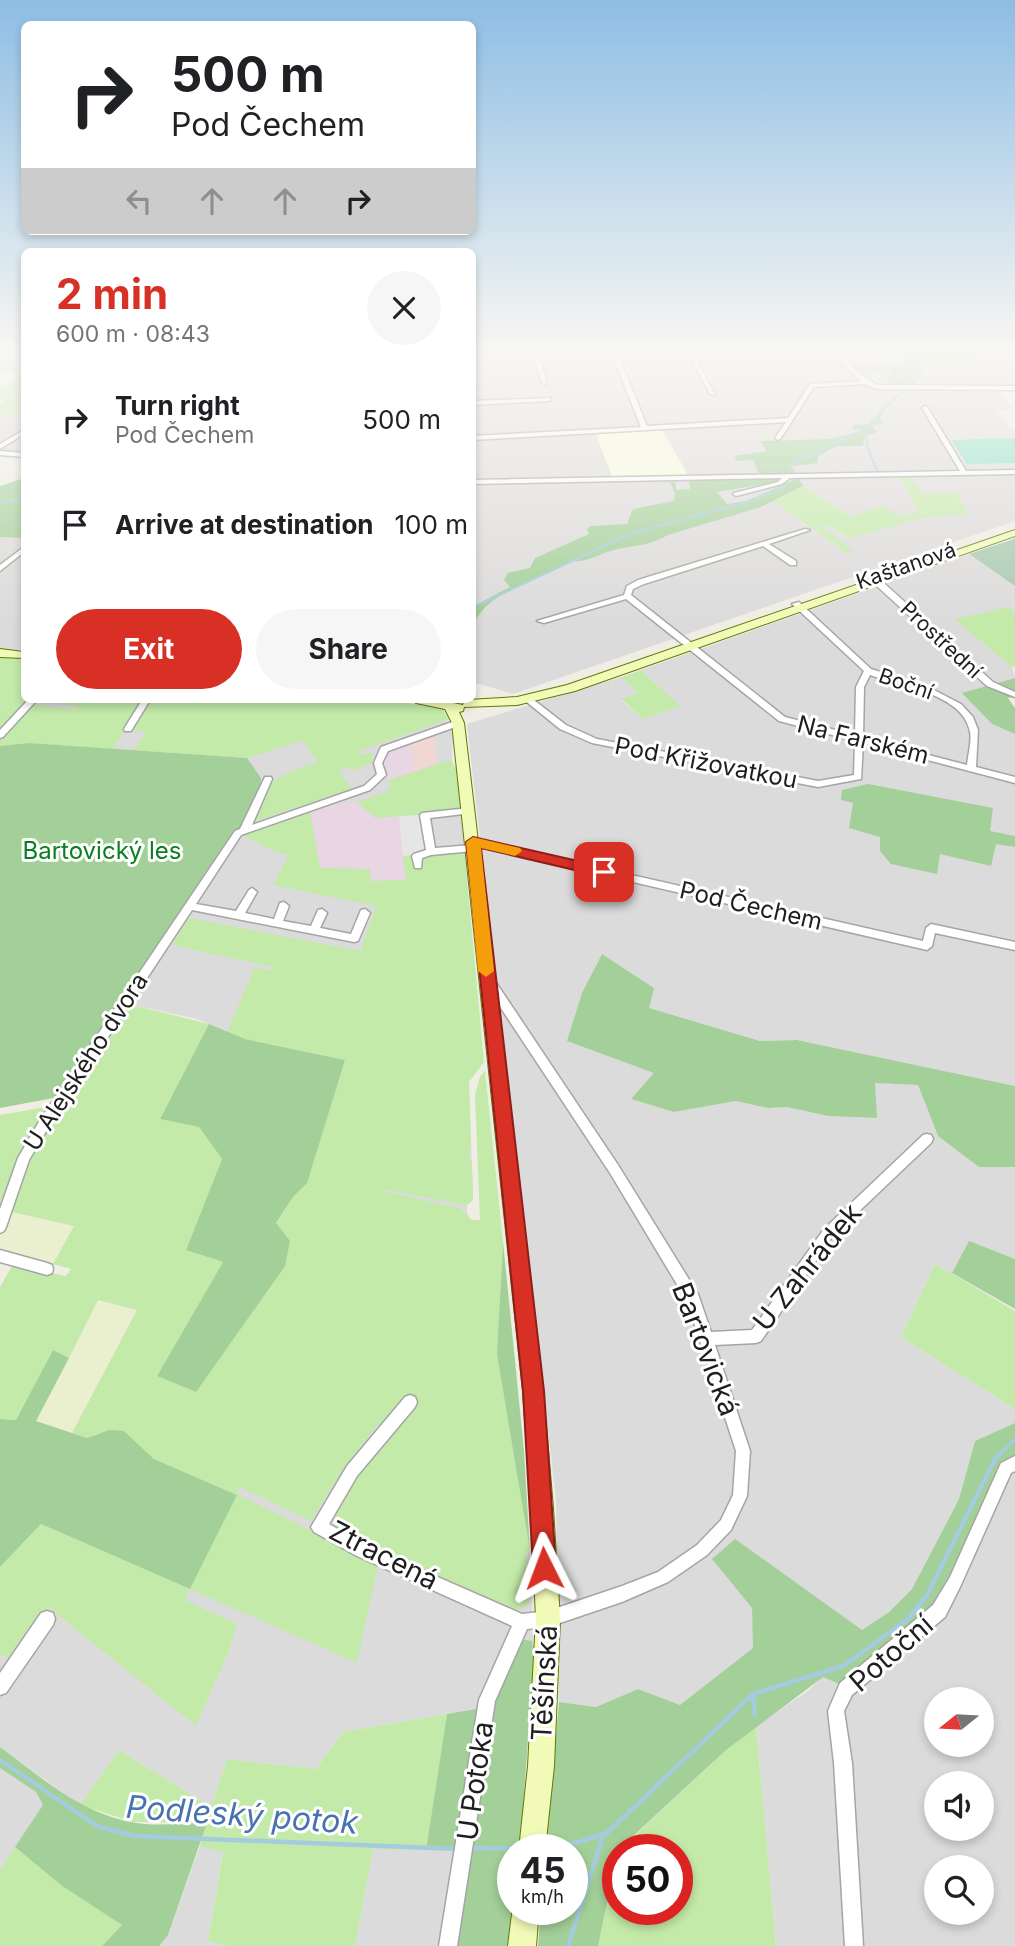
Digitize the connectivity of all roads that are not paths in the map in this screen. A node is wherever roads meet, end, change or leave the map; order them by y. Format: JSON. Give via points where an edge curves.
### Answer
{"nodes":[{"id":1,"x":946,"y":443,"type":"edge"},
{"id":2,"x":0,"y":453,"type":"edge"},
{"id":3,"x":21,"y":455,"type":"edge"},
{"id":4,"x":1015,"y":472,"type":"edge"},
{"id":5,"x":964,"y":473,"type":"junction"},
{"id":6,"x":791,"y":476,"type":"junction"},
{"id":7,"x":476,"y":482,"type":"edge"},
{"id":8,"x":736,"y":494,"type":"dead end"},
{"id":9,"x":1015,"y":528,"type":"edge"},
{"id":10,"x":807,"y":530,"type":"dead end"},
{"id":11,"x":1015,"y":533,"type":"edge"},
{"id":12,"x":764,"y":543,"type":"junction"},
{"id":13,"x":21,"y":552,"type":"edge"},
{"id":14,"x":793,"y":564,"type":"dead end"},
{"id":15,"x":0,"y":569,"type":"edge"},
{"id":16,"x":875,"y":579,"type":"junction"},
{"id":17,"x":627,"y":596,"type":"junction"},
{"id":18,"x":799,"y":606,"type":"junction"},
{"id":19,"x":541,"y":621,"type":"dead end"},
{"id":20,"x":688,"y":645,"type":"junction"},
{"id":21,"x":0,"y":653,"type":"edge"},
{"id":22,"x":21,"y":655,"type":"edge"},
{"id":23,"x":868,"y":671,"type":"junction"},
{"id":24,"x":1015,"y":695,"type":"edge"},
{"id":25,"x":527,"y":699,"type":"junction"},
{"id":26,"x":30,"y":703,"type":"edge"},
{"id":27,"x":144,"y":703,"type":"edge"},
{"id":28,"x":459,"y":703,"type":"edge"},
{"id":29,"x":458,"y":723,"type":"junction"},
{"id":30,"x":128,"y":729,"type":"dead end"},
{"id":31,"x":0,"y":735,"type":"edge"},
{"id":32,"x":857,"y":737,"type":"junction"},
{"id":33,"x":971,"y":768,"type":"junction"},
{"id":34,"x":268,"y":779,"type":"dead end"},
{"id":35,"x":1015,"y":780,"type":"edge"},
{"id":36,"x":469,"y":811,"type":"junction"},
{"id":37,"x":245,"y":829,"type":"junction"},
{"id":38,"x":473,"y":845,"type":"junction"},
{"id":39,"x":431,"y":852,"type":"junction"},
{"id":40,"x":418,"y":866,"type":"dead end"},
{"id":41,"x":252,"y":892,"type":"dead end"},
{"id":42,"x":189,"y":906,"type":"junction"},
{"id":43,"x":284,"y":906,"type":"dead end"},
{"id":44,"x":322,"y":913,"type":"dead end"},
{"id":45,"x":365,"y":913,"type":"dead end"},
{"id":46,"x":239,"y":915,"type":"junction"},
{"id":47,"x":277,"y":923,"type":"junction"},
{"id":48,"x":314,"y":930,"type":"junction"},
{"id":49,"x":1015,"y":946,"type":"edge"},
{"id":50,"x":487,"y":978,"type":"junction"},
{"id":51,"x":926,"y":1139,"type":"dead end"},
{"id":52,"x":0,"y":1227,"type":"edge"},
{"id":53,"x":0,"y":1256,"type":"edge"},
{"id":54,"x":47,"y":1269,"type":"dead end"},
{"id":55,"x":706,"y":1339,"type":"junction"},
{"id":56,"x":410,"y":1402,"type":"dead end"},
{"id":57,"x":1015,"y":1462,"type":"edge"},
{"id":58,"x":47,"y":1619,"type":"dead end"},
{"id":59,"x":548,"y":1619,"type":"junction"},
{"id":60,"x":522,"y":1622,"type":"junction"},
{"id":61,"x":0,"y":1687,"type":"edge"},
{"id":62,"x":534,"y":1834,"type":"edge"},
{"id":63,"x":524,"y":1925,"type":"edge"},
{"id":64,"x":448,"y":1946,"type":"edge"},
{"id":65,"x":522,"y":1946,"type":"edge"},
{"id":66,"x":854,"y":1946,"type":"edge"}],
"edges":[{"from":1,"to":5,"type":"street"},
{"from":2,"to":3,"type":"street"},
{"from":4,"to":5,"type":"street"},
{"from":5,"to":6,"type":"street"},
{"from":6,"to":7,"type":"street"},
{"from":6,"to":8,"type":"street"},
{"from":9,"to":16,"type":"main road","name":"Kaštanová"},
{"from":10,"to":12,"type":"street"},
{"from":11,"to":16,"type":"main road","name":"Kaštanová"},
{"from":12,"to":14,"type":"street"},
{"from":12,"to":17,"type":"street","via":[[641,582],[630,588]]},
{"from":13,"to":15,"type":"street"},
{"from":16,"to":18,"type":"main road","name":"Kaštanová"},
{"from":16,"to":24,"type":"street","name":"Prostřední","via":[[990,684]]},
{"from":17,"to":19,"type":"street"},
{"from":17,"to":20,"type":"street","name":"Na Farském"},
{"from":18,"to":20,"type":"main road","name":"Kaštanová"},
{"from":18,"to":23,"type":"street"},
{"from":20,"to":25,"type":"main road","name":"Kaštanová"},
{"from":20,"to":32,"type":"street","name":"Na Farském","via":[[782,719]]},
{"from":21,"to":22,"type":"main road"},
{"from":23,"to":32,"type":"street","via":[[860,687]]},
{"from":23,"to":33,"type":"street","name":"Boční","via":[[952,702],[974,730]]},
{"from":25,"to":28,"type":"main road","name":"Kaštanová"},
{"from":25,"to":32,"type":"street","name":"Pod Křižovatkou","via":[[563,727],[594,741],[818,784],[858,777]]},
{"from":26,"to":31,"type":"street"},
{"from":27,"to":30,"type":"street"},
{"from":28,"to":29,"type":"main road","name":"Těšínská"},
{"from":29,"to":36,"type":"main road","name":"Těšínská"},
{"from":29,"to":37,"type":"street","via":[[384,749],[378,763],[382,775],[367,788]]},
{"from":32,"to":33,"type":"street","name":"Na Farském"},
{"from":33,"to":35,"type":"street","name":"Na Farském"},
{"from":34,"to":37,"type":"street","name":"U Alejského dvora"},
{"from":36,"to":38,"type":"main road","name":"Těšínská"},
{"from":36,"to":39,"type":"street","via":[[425,815]]},
{"from":37,"to":42,"type":"street","name":"U Alejského dvora"},
{"from":38,"to":39,"type":"street"},
{"from":38,"to":49,"type":"street","name":"Pod Čechem","via":[[927,946],[931,928]]},
{"from":38,"to":50,"type":"main road","name":"Těšínská"},
{"from":39,"to":40,"type":"street","via":[[417,856]]},
{"from":41,"to":46,"type":"street"},
{"from":42,"to":46,"type":"street"},
{"from":42,"to":52,"type":"street","name":"U Alejského dvora","via":[[44,1124],[24,1158]]},
{"from":43,"to":47,"type":"street"},
{"from":44,"to":48,"type":"street"},
{"from":45,"to":48,"type":"street","via":[[354,938]]},
{"from":46,"to":47,"type":"street"},
{"from":47,"to":48,"type":"street"},
{"from":50,"to":55,"type":"street","name":"Bartovická","via":[[693,1298]]},
{"from":50,"to":59,"type":"main road","name":"Těšínská","via":[[533,1391]]},
{"from":51,"to":55,"type":"street","name":"U Zahrádek","via":[[828,1233],[755,1336]]},
{"from":53,"to":54,"type":"street"},
{"from":55,"to":59,"type":"street","name":"Bartovická","via":[[743,1451],[740,1496],[726,1525],[702,1550],[663,1577]]},
{"from":56,"to":60,"type":"street","name":"Ztracená","via":[[352,1471],[319,1527]]},
{"from":57,"to":66,"type":"street","name":"Potoční","via":[[1006,1468],[939,1611],[846,1689],[836,1711]]},
{"from":58,"to":61,"type":"street"},
{"from":59,"to":60,"type":"street"},
{"from":59,"to":62,"type":"main road","name":"Těšínská"},
{"from":60,"to":64,"type":"street","name":"U Potoka","via":[[487,1700]]},
{"from":63,"to":65,"type":"main road"}]}
